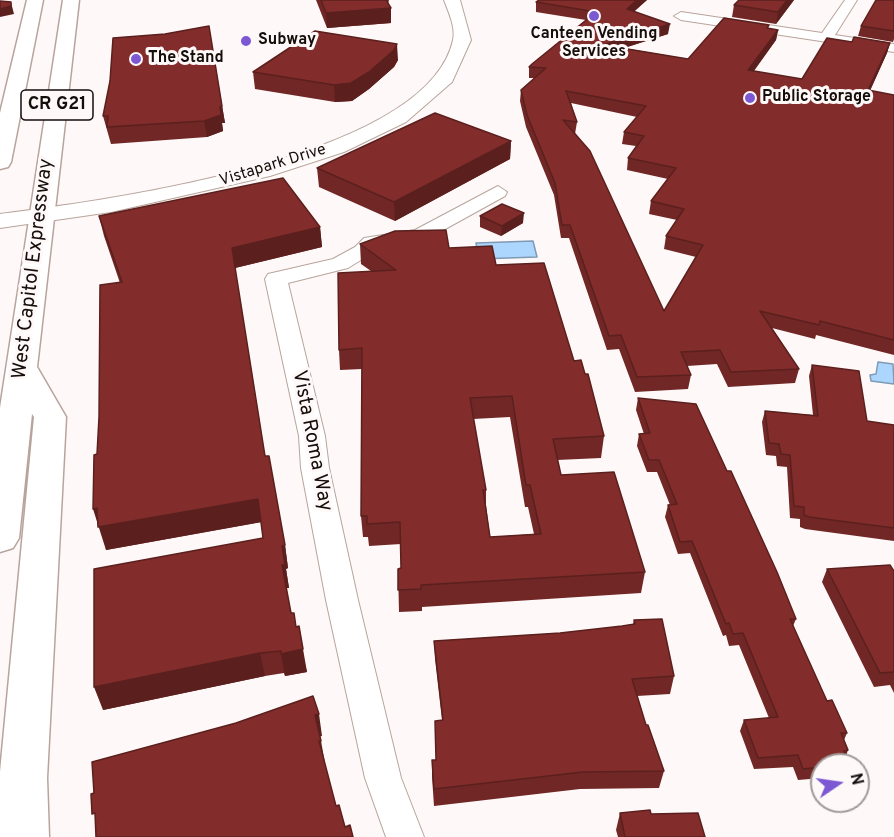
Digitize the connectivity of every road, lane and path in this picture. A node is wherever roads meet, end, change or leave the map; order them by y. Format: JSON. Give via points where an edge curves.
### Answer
{"nodes":[{"id":1,"x":35,"y":0,"type":"edge"},
{"id":2,"x":71,"y":0,"type":"edge"},
{"id":3,"x":439,"y":0,"type":"edge"},
{"id":4,"x":452,"y":0,"type":"edge"},
{"id":5,"x":851,"y":0,"type":"edge"},
{"id":6,"x":681,"y":16,"type":"dead end"},
{"id":7,"x":826,"y":38,"type":"junction"},
{"id":8,"x":894,"y":48,"type":"edge"},
{"id":9,"x":0,"y":162,"type":"edge"},
{"id":10,"x":498,"y":192,"type":"dead end"},
{"id":11,"x":0,"y":204,"type":"edge"},
{"id":12,"x":41,"y":208,"type":"junction"},
{"id":13,"x":0,"y":221,"type":"edge"},
{"id":14,"x":21,"y":366,"type":"junction"},
{"id":15,"x":0,"y":538,"type":"edge"},
{"id":16,"x":24,"y":837,"type":"edge"},
{"id":17,"x":405,"y":837,"type":"edge"}],
"edges":[{"from":1,"to":9,"type":"highway","number":"CR G21"},
{"from":2,"to":12,"type":"highway","name":"West Capitol Expressway","number":"CR G21"},
{"from":3,"to":12,"type":"street","name":"Vistapark Drive","via":[[447,33],[442,61],[403,100],[346,132],[228,172]]},
{"from":4,"to":12,"type":"street","name":"Vistapark Drive","via":[[462,40],[451,69],[416,104],[361,136],[282,166],[225,182]]},
{"from":5,"to":7,"type":"street"},
{"from":6,"to":7,"type":"street"},
{"from":7,"to":8,"type":"street"},
{"from":10,"to":17,"type":"street","name":"Vista Roma Way","via":[[420,235],[371,242],[362,254],[349,261],[276,279],[383,778]]},
{"from":11,"to":12,"type":"street","name":"Vistapark Drive"},
{"from":12,"to":13,"type":"street","name":"Vistapark Drive"},
{"from":12,"to":14,"type":"highway","name":"West Capitol Expressway","number":"CR G21"},
{"from":14,"to":15,"type":"highway","name":"West Capitol Expressway","number":"CR G21"},
{"from":14,"to":16,"type":"highway","via":[[50,417],[23,778]]}]}
